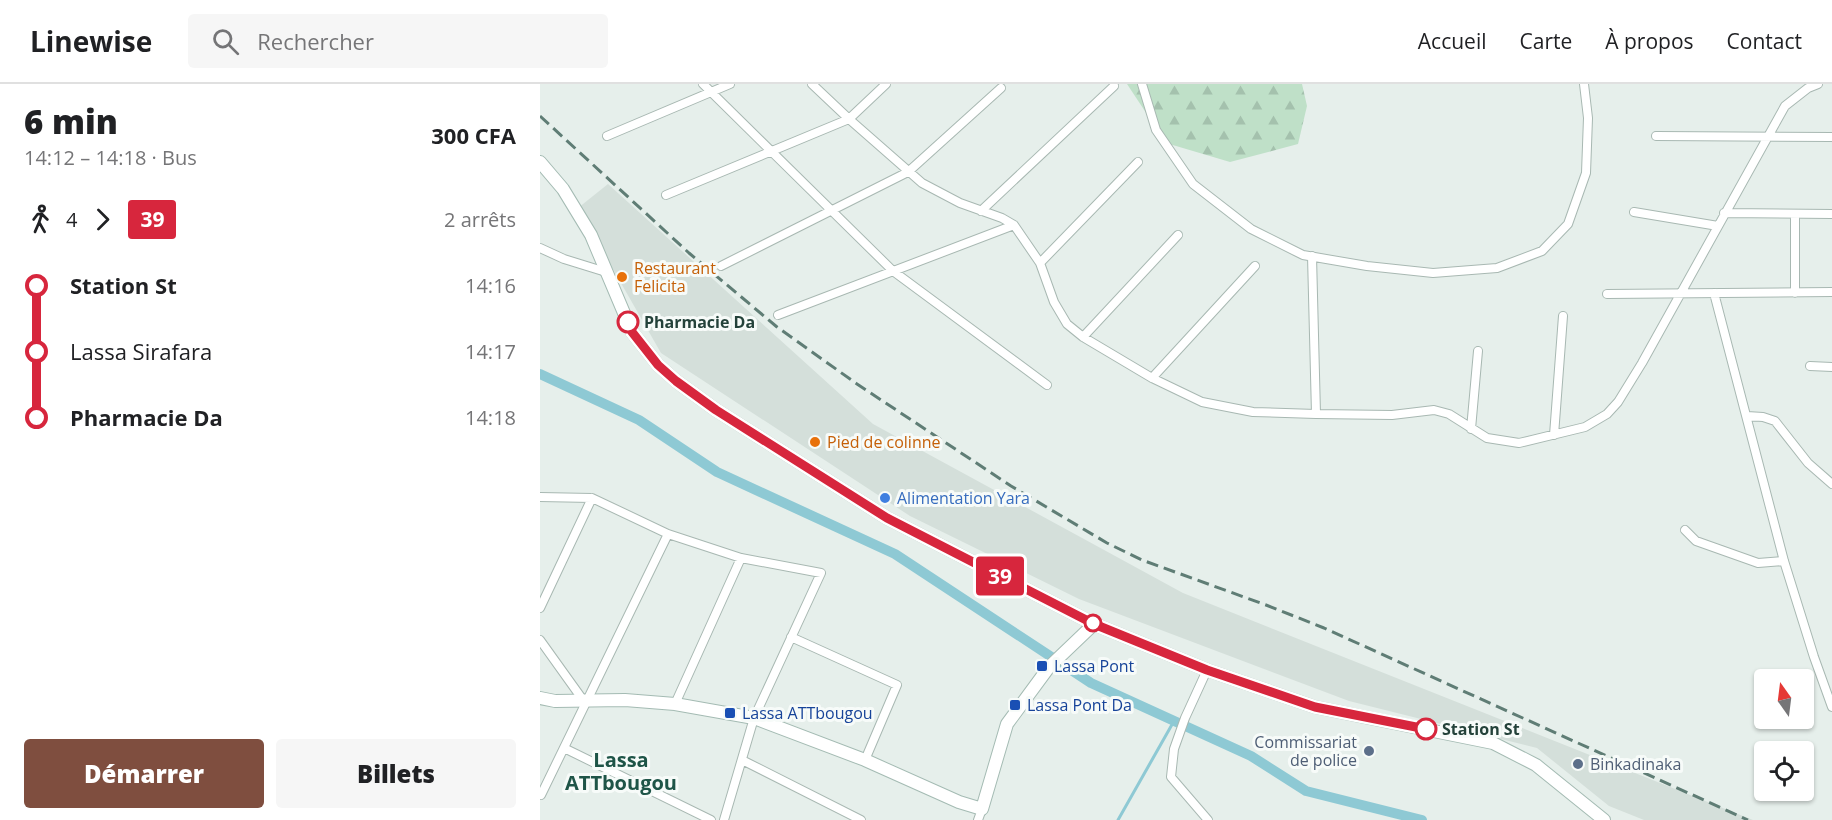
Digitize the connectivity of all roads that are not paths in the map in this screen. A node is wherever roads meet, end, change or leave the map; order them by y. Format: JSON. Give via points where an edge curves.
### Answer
{"nodes":[{"id":1,"x":703,"y":84,"type":"edge"},
{"id":2,"x":730,"y":84,"type":"edge"},
{"id":3,"x":812,"y":84,"type":"edge"},
{"id":4,"x":886,"y":84,"type":"edge"},
{"id":5,"x":1142,"y":84,"type":"edge"},
{"id":6,"x":1584,"y":84,"type":"edge"},
{"id":7,"x":1818,"y":84,"type":"edge"},
{"id":8,"x":1114,"y":86,"type":"dead end"},
{"id":9,"x":1001,"y":88,"type":"dead end"},
{"id":10,"x":711,"y":92,"type":"junction"},
{"id":11,"x":849,"y":119,"type":"junction"},
{"id":12,"x":607,"y":136,"type":"dead end"},
{"id":13,"x":1656,"y":136,"type":"dead end"},
{"id":14,"x":1766,"y":137,"type":"junction"},
{"id":15,"x":1832,"y":137,"type":"edge"},
{"id":16,"x":772,"y":151,"type":"junction"},
{"id":17,"x":540,"y":162,"type":"edge"},
{"id":18,"x":1138,"y":162,"type":"dead end"},
{"id":19,"x":908,"y":172,"type":"junction"},
{"id":20,"x":666,"y":195,"type":"dead end"},
{"id":21,"x":832,"y":210,"type":"junction"},
{"id":22,"x":981,"y":211,"type":"junction"},
{"id":23,"x":1634,"y":212,"type":"dead end"},
{"id":24,"x":1724,"y":213,"type":"junction"},
{"id":25,"x":1795,"y":214,"type":"junction"},
{"id":26,"x":1832,"y":214,"type":"edge"},
{"id":27,"x":1014,"y":225,"type":"junction"},
{"id":28,"x":1718,"y":226,"type":"junction"},
{"id":29,"x":1178,"y":235,"type":"dead end"},
{"id":30,"x":540,"y":248,"type":"edge"},
{"id":31,"x":1312,"y":256,"type":"junction"},
{"id":32,"x":1040,"y":263,"type":"junction"},
{"id":33,"x":721,"y":266,"type":"dead end"},
{"id":34,"x":1255,"y":266,"type":"dead end"},
{"id":35,"x":893,"y":271,"type":"junction"},
{"id":36,"x":606,"y":272,"type":"junction"},
{"id":37,"x":1795,"y":292,"type":"junction"},
{"id":38,"x":1832,"y":292,"type":"edge"},
{"id":39,"x":1681,"y":293,"type":"junction"},
{"id":40,"x":1714,"y":293,"type":"junction"},
{"id":41,"x":1607,"y":294,"type":"dead end"},
{"id":42,"x":778,"y":315,"type":"dead end"},
{"id":43,"x":1563,"y":316,"type":"dead end"},
{"id":44,"x":1083,"y":337,"type":"junction"},
{"id":45,"x":1478,"y":351,"type":"dead end"},
{"id":46,"x":1810,"y":366,"type":"dead end"},
{"id":47,"x":1832,"y":367,"type":"edge"},
{"id":48,"x":1152,"y":378,"type":"junction"},
{"id":49,"x":1047,"y":384,"type":"dead end"},
{"id":50,"x":1316,"y":414,"type":"junction"},
{"id":51,"x":1747,"y":416,"type":"junction"},
{"id":52,"x":1472,"y":429,"type":"junction"},
{"id":53,"x":1554,"y":435,"type":"junction"},
{"id":54,"x":1832,"y":484,"type":"edge"},
{"id":55,"x":540,"y":496,"type":"edge"},
{"id":56,"x":592,"y":498,"type":"junction"},
{"id":57,"x":1684,"y":530,"type":"dead end"},
{"id":58,"x":668,"y":534,"type":"junction"},
{"id":59,"x":741,"y":558,"type":"junction"},
{"id":60,"x":1784,"y":561,"type":"junction"},
{"id":61,"x":540,"y":608,"type":"edge"},
{"id":62,"x":1094,"y":624,"type":"junction"},
{"id":63,"x":791,"y":637,"type":"junction"},
{"id":64,"x":540,"y":640,"type":"edge"},
{"id":65,"x":1207,"y":670,"type":"junction"},
{"id":66,"x":540,"y":698,"type":"edge"},
{"id":67,"x":585,"y":700,"type":"junction"},
{"id":68,"x":675,"y":704,"type":"junction"},
{"id":69,"x":1832,"y":707,"type":"edge"},
{"id":70,"x":754,"y":718,"type":"junction"},
{"id":71,"x":564,"y":748,"type":"junction"},
{"id":72,"x":742,"y":760,"type":"junction"},
{"id":73,"x":865,"y":760,"type":"junction"},
{"id":74,"x":541,"y":795,"type":"edge"},
{"id":75,"x":980,"y":814,"type":"edge"},
{"id":76,"x":711,"y":820,"type":"edge"},
{"id":77,"x":724,"y":820,"type":"edge"},
{"id":78,"x":861,"y":820,"type":"edge"},
{"id":79,"x":1208,"y":820,"type":"edge"},
{"id":80,"x":1604,"y":820,"type":"edge"}],
"edges":[{"from":1,"to":10,"type":"street"},
{"from":2,"to":10,"type":"street"},
{"from":3,"to":11,"type":"street"},
{"from":4,"to":11,"type":"street"},
{"from":5,"to":31,"type":"street","via":[[1156,130],[1193,184],[1251,229]]},
{"from":6,"to":31,"type":"street","via":[[1588,118],[1586,173],[1568,224],[1542,251],[1497,268],[1433,273]]},
{"from":7,"to":14,"type":"street","via":[[1785,106]]},
{"from":8,"to":22,"type":"street"},
{"from":9,"to":19,"type":"street"},
{"from":10,"to":12,"type":"street"},
{"from":10,"to":16,"type":"street"},
{"from":11,"to":16,"type":"street"},
{"from":11,"to":19,"type":"street"},
{"from":13,"to":14,"type":"street"},
{"from":14,"to":15,"type":"street"},
{"from":14,"to":24,"type":"street"},
{"from":16,"to":20,"type":"street"},
{"from":16,"to":21,"type":"street"},
{"from":17,"to":36,"type":"main road","via":[[563,189],[591,235]]},
{"from":18,"to":32,"type":"street"},
{"from":19,"to":21,"type":"street"},
{"from":19,"to":22,"type":"street","via":[[921,183]]},
{"from":21,"to":33,"type":"street"},
{"from":21,"to":35,"type":"street"},
{"from":22,"to":27,"type":"street"},
{"from":23,"to":28,"type":"street"},
{"from":24,"to":25,"type":"street"},
{"from":24,"to":28,"type":"street"},
{"from":25,"to":26,"type":"street"},
{"from":25,"to":37,"type":"street"},
{"from":27,"to":32,"type":"street"},
{"from":27,"to":35,"type":"street"},
{"from":28,"to":39,"type":"street"},
{"from":29,"to":44,"type":"street"},
{"from":30,"to":36,"type":"street"},
{"from":31,"to":50,"type":"street"},
{"from":32,"to":44,"type":"street","via":[[1062,316]]},
{"from":34,"to":48,"type":"street"},
{"from":35,"to":42,"type":"street"},
{"from":35,"to":49,"type":"street"},
{"from":36,"to":62,"type":"main road","via":[[632,332],[658,365],[692,393],[887,518]]},
{"from":37,"to":38,"type":"street"},
{"from":37,"to":40,"type":"street"},
{"from":39,"to":40,"type":"street"},
{"from":39,"to":41,"type":"street"},
{"from":39,"to":53,"type":"street","via":[[1618,402],[1586,427]]},
{"from":40,"to":51,"type":"street"},
{"from":43,"to":53,"type":"street"},
{"from":44,"to":48,"type":"street"},
{"from":45,"to":52,"type":"street"},
{"from":46,"to":47,"type":"street"},
{"from":48,"to":50,"type":"street","via":[[1202,402],[1253,412]]},
{"from":50,"to":52,"type":"street","via":[[1392,415],[1434,410],[1449,414]]},
{"from":51,"to":54,"type":"street","via":[[1775,421],[1808,463]]},
{"from":51,"to":60,"type":"street"},
{"from":52,"to":53,"type":"street","via":[[1486,438],[1519,443]]},
{"from":55,"to":56,"type":"street"},
{"from":56,"to":58,"type":"street"},
{"from":56,"to":61,"type":"street"},
{"from":57,"to":60,"type":"street","via":[[1696,541],[1758,563]]},
{"from":58,"to":59,"type":"street"},
{"from":58,"to":67,"type":"street"},
{"from":59,"to":63,"type":"street","via":[[821,573]]},
{"from":59,"to":68,"type":"street"},
{"from":60,"to":69,"type":"street"},
{"from":62,"to":65,"type":"main road"},
{"from":62,"to":75,"type":"main road","via":[[1049,668],[1007,724]]},
{"from":63,"to":70,"type":"street"},
{"from":63,"to":73,"type":"street","via":[[897,685]]},
{"from":64,"to":67,"type":"street"},
{"from":65,"to":79,"type":"street","via":[[1174,749],[1171,777]]},
{"from":65,"to":80,"type":"main road","via":[[1315,707],[1493,743],[1536,765]]},
{"from":66,"to":67,"type":"main road"},
{"from":67,"to":68,"type":"main road"},
{"from":67,"to":71,"type":"street"},
{"from":68,"to":70,"type":"main road"},
{"from":70,"to":72,"type":"street"},
{"from":70,"to":73,"type":"main road"},
{"from":71,"to":74,"type":"street"},
{"from":71,"to":76,"type":"street"},
{"from":72,"to":77,"type":"street"},
{"from":72,"to":78,"type":"street"},
{"from":73,"to":75,"type":"main road"}]}
